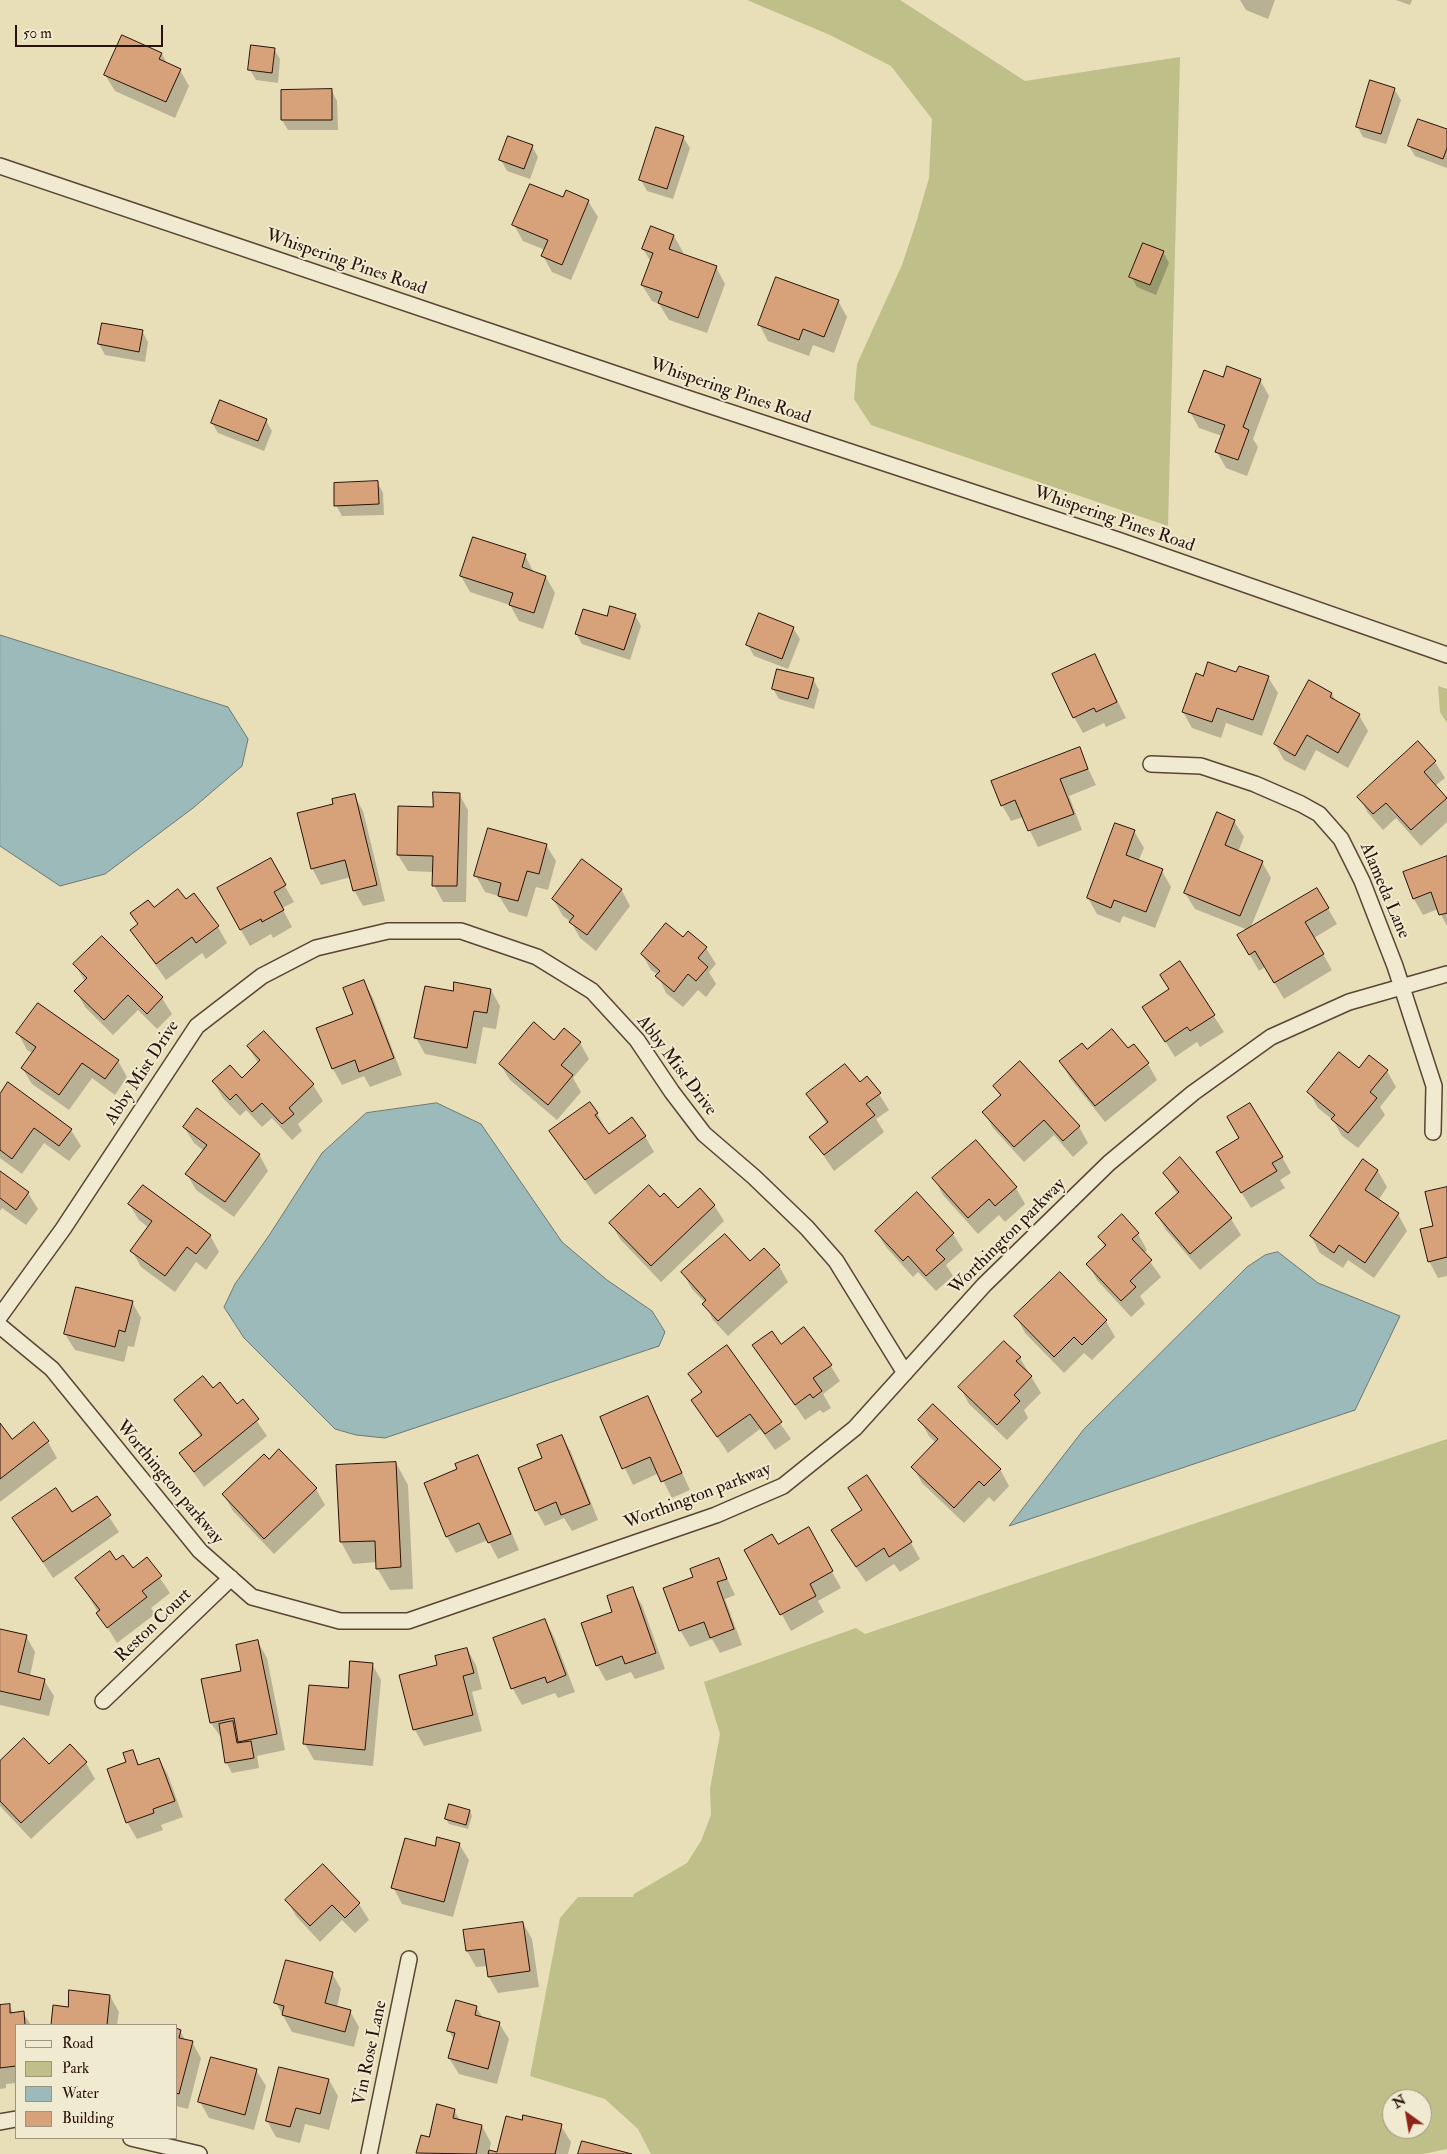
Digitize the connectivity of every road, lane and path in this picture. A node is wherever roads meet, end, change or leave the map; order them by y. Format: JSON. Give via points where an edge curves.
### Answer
{"nodes":[{"id":1,"x":0,"y":166,"type":"edge"},
{"id":2,"x":1447,"y":655,"type":"edge"},
{"id":3,"x":1151,"y":764,"type":"dead end"},
{"id":4,"x":1447,"y":974,"type":"edge"},
{"id":5,"x":1402,"y":987,"type":"junction"},
{"id":6,"x":1432,"y":1132,"type":"dead end"},
{"id":7,"x":0,"y":1316,"type":"edge"},
{"id":8,"x":0,"y":1326,"type":"edge"},
{"id":9,"x":905,"y":1373,"type":"junction"},
{"id":10,"x":231,"y":1578,"type":"junction"},
{"id":11,"x":103,"y":1701,"type":"dead end"},
{"id":12,"x":409,"y":1959,"type":"dead end"},
{"id":13,"x":15,"y":2119,"type":"edge"},
{"id":14,"x":0,"y":2122,"type":"edge"},
{"id":15,"x":135,"y":2139,"type":"edge"},
{"id":16,"x":199,"y":2154,"type":"edge"},
{"id":17,"x":369,"y":2154,"type":"edge"}],
"edges":[{"from":1,"to":2,"type":"street","name":"Whispering Pines Road","via":[[1118,540]]},
{"from":3,"to":5,"type":"street","name":"Alameda Lane","via":[[1201,766],[1255,784],[1319,814],[1341,839],[1362,881]]},
{"from":4,"to":5,"type":"street","name":"Worthington parkway"},
{"from":5,"to":6,"type":"street","name":"Alameda Lane","via":[[1434,1086]]},
{"from":5,"to":9,"type":"street","name":"Worthington parkway","via":[[1349,1002],[1271,1038],[1193,1093],[1109,1162],[984,1285]]},
{"from":7,"to":9,"type":"street","name":"Abby Mist Drive","via":[[63,1229],[197,1026],[262,976],[316,948],[388,931],[461,931],[537,957],[592,991],[637,1040],[704,1134],[761,1183],[836,1261]]},
{"from":8,"to":10,"type":"street","name":"Worthington parkway","via":[[52,1369],[108,1442],[200,1551]]},
{"from":9,"to":10,"type":"street","name":"Worthington parkway","via":[[855,1428],[784,1486],[716,1515],[408,1621],[340,1620],[252,1597]]},
{"from":10,"to":11,"type":"street","name":"Reston Court"},
{"from":12,"to":17,"type":"street","name":"Vin Rose Lane"},
{"from":13,"to":14,"type":"street"},
{"from":15,"to":16,"type":"street"}]}
